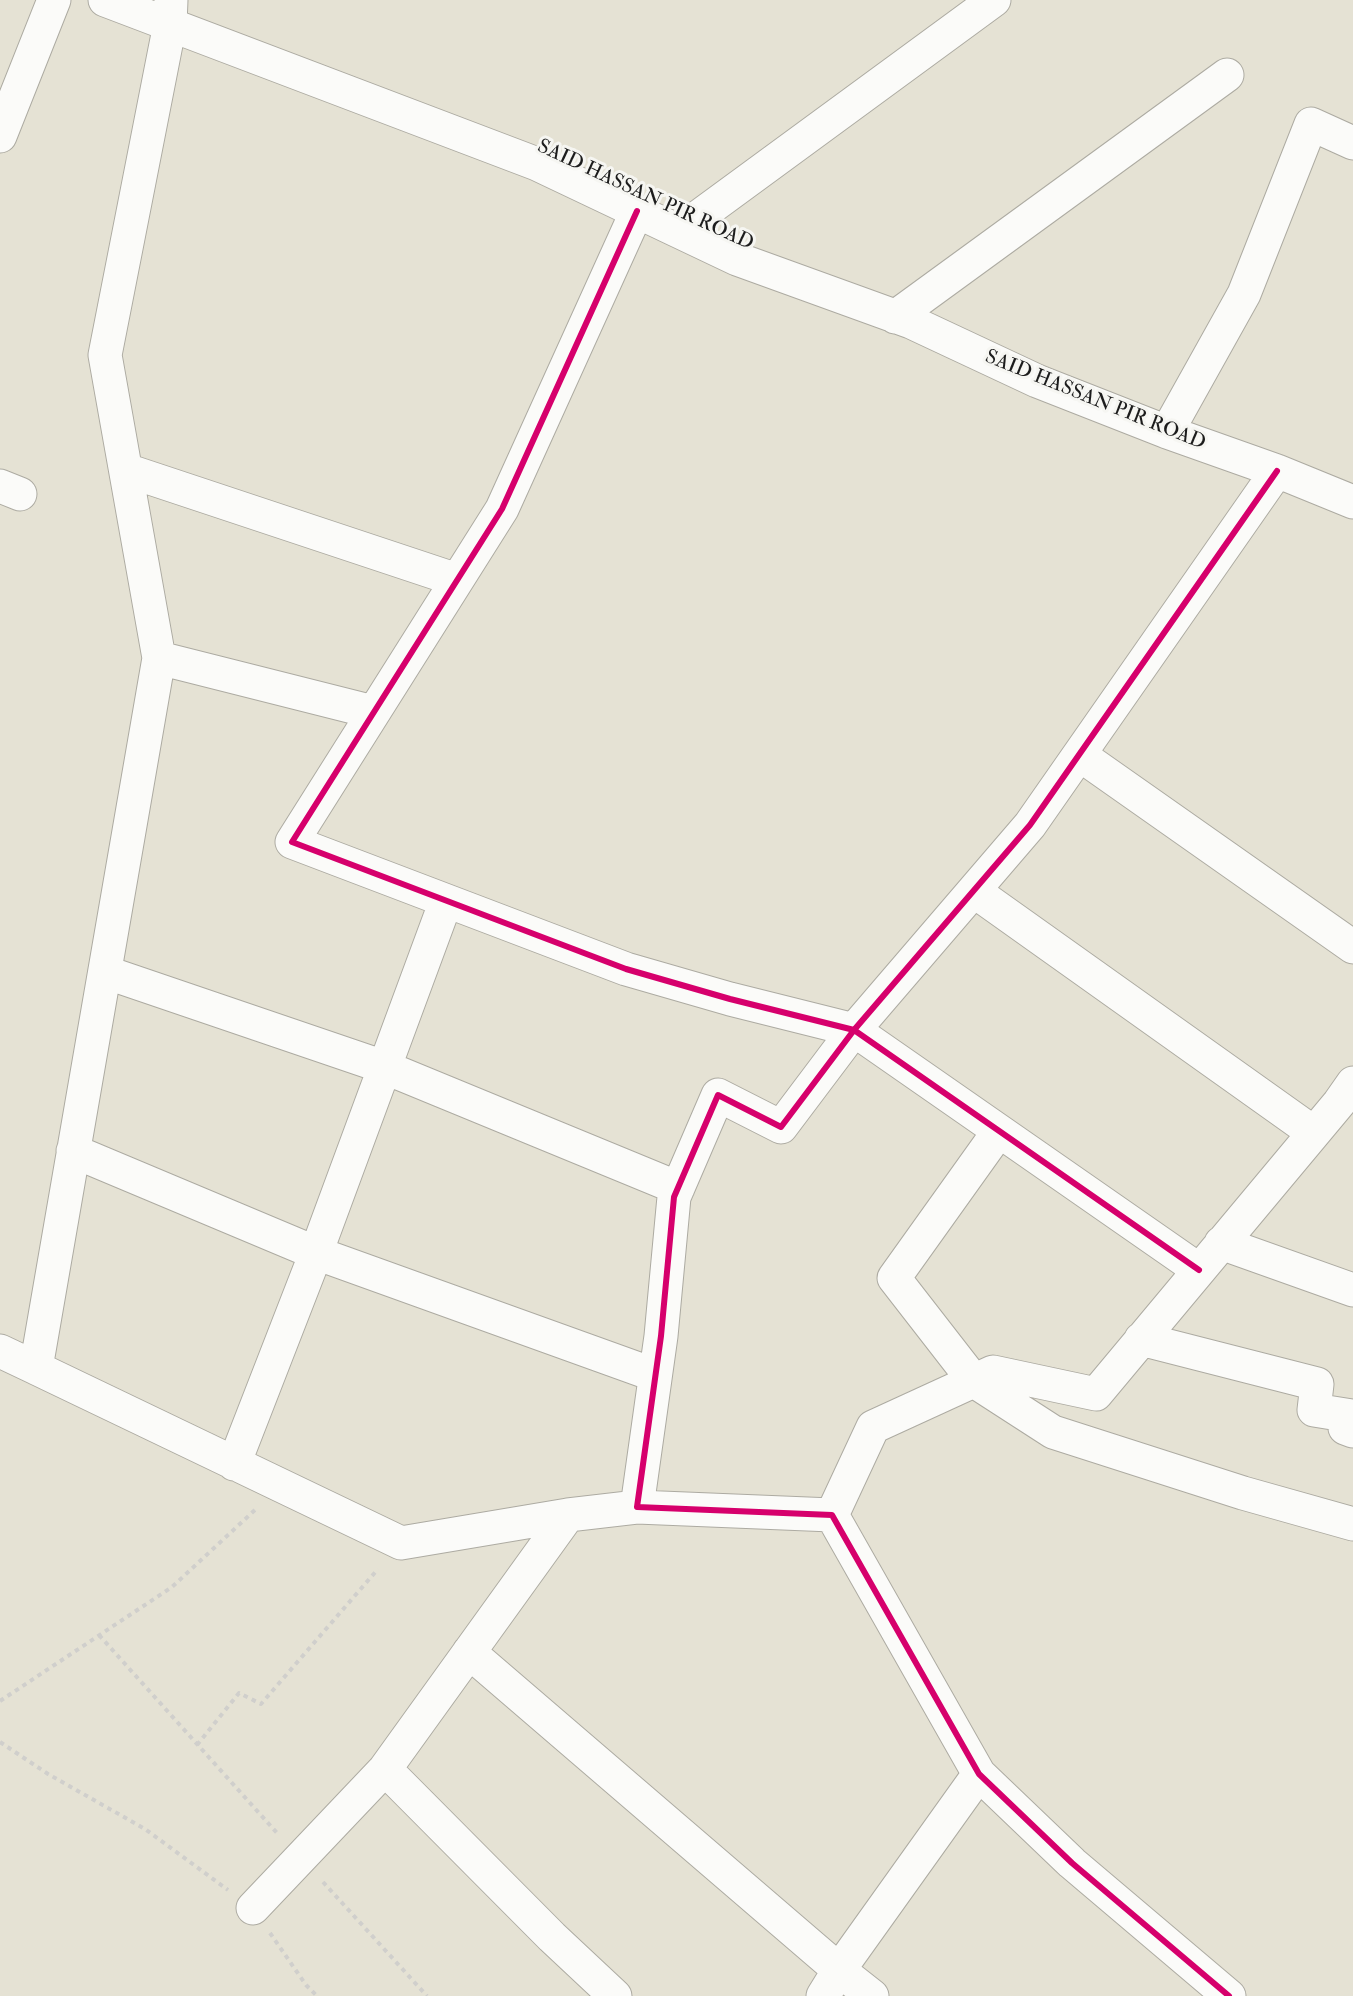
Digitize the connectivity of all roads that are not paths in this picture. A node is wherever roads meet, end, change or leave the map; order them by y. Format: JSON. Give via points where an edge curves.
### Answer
{"nodes":[{"id":1,"x":54,"y":0,"type":"edge"},
{"id":2,"x":105,"y":0,"type":"edge"},
{"id":3,"x":994,"y":0,"type":"edge"},
{"id":4,"x":170,"y":12,"type":"edge"},
{"id":5,"x":1227,"y":75,"type":"dead end"},
{"id":6,"x":0,"y":136,"type":"edge"},
{"id":7,"x":1353,"y":143,"type":"edge"},
{"id":8,"x":637,"y":211,"type":"junction"},
{"id":9,"x":679,"y":231,"type":"junction"},
{"id":10,"x":895,"y":316,"type":"junction"},
{"id":11,"x":1167,"y":432,"type":"junction"},
{"id":12,"x":126,"y":470,"type":"junction"},
{"id":13,"x":1278,"y":471,"type":"junction"},
{"id":14,"x":1353,"y":502,"type":"edge"},
{"id":15,"x":457,"y":580,"type":"junction"},
{"id":16,"x":159,"y":658,"type":"junction"},
{"id":17,"x":373,"y":712,"type":"junction"},
{"id":18,"x":1080,"y":755,"type":"junction"},
{"id":19,"x":974,"y":891,"type":"junction"},
{"id":20,"x":446,"y":901,"type":"junction"},
{"id":21,"x":1353,"y":947,"type":"edge"},
{"id":22,"x":105,"y":972,"type":"junction"},
{"id":23,"x":854,"y":1030,"type":"junction"},
{"id":24,"x":384,"y":1067,"type":"junction"},
{"id":25,"x":1353,"y":1083,"type":"edge"},
{"id":26,"x":999,"y":1131,"type":"junction"},
{"id":27,"x":1314,"y":1133,"type":"junction"},
{"id":28,"x":74,"y":1151,"type":"junction"},
{"id":29,"x":678,"y":1188,"type":"junction"},
{"id":30,"x":1221,"y":1243,"type":"junction"},
{"id":31,"x":316,"y":1253,"type":"junction"},
{"id":32,"x":1199,"y":1270,"type":"junction"},
{"id":33,"x":1353,"y":1290,"type":"edge"},
{"id":34,"x":1141,"y":1339,"type":"junction"},
{"id":35,"x":0,"y":1351,"type":"edge"},
{"id":36,"x":36,"y":1368,"type":"junction"},
{"id":37,"x":655,"y":1375,"type":"junction"},
{"id":38,"x":974,"y":1381,"type":"junction"},
{"id":39,"x":1353,"y":1431,"type":"edge"},
{"id":40,"x":234,"y":1464,"type":"junction"},
{"id":41,"x":637,"y":1507,"type":"junction"},
{"id":42,"x":568,"y":1515,"type":"junction"},
{"id":43,"x":832,"y":1515,"type":"junction"},
{"id":44,"x":1353,"y":1524,"type":"edge"},
{"id":45,"x":469,"y":1652,"type":"junction"},
{"id":46,"x":385,"y":1770,"type":"junction"},
{"id":47,"x":979,"y":1774,"type":"junction"},
{"id":48,"x":253,"y":1908,"type":"road end"},
{"id":49,"x":831,"y":1983,"type":"edge"},
{"id":50,"x":615,"y":1996,"type":"edge"},
{"id":51,"x":872,"y":1996,"type":"edge"},
{"id":52,"x":1229,"y":1996,"type":"edge"}],
"edges":[{"from":1,"to":6,"type":"street"},
{"from":2,"to":4,"type":"street","name":"SAID HASSAN PIR ROAD"},
{"from":3,"to":9,"type":"street"},
{"from":4,"to":8,"type":"street","name":"SAID HASSAN PIR ROAD","via":[[537,164]]},
{"from":4,"to":12,"type":"street","via":[[105,355]]},
{"from":5,"to":10,"type":"street"},
{"from":7,"to":11,"type":"street","via":[[1311,124],[1244,294]]},
{"from":8,"to":9,"type":"street","name":"SAID HASSAN PIR ROAD"},
{"from":8,"to":15,"type":"street","via":[[501,509]]},
{"from":9,"to":10,"type":"street","name":"SAID HASSAN PIR ROAD","via":[[737,259]]},
{"from":10,"to":11,"type":"street","name":"SAID HASSAN PIR ROAD","via":[[1037,381]]},
{"from":11,"to":13,"type":"street","name":"SAID HASSAN PIR ROAD"},
{"from":12,"to":15,"type":"street"},
{"from":12,"to":16,"type":"street"},
{"from":13,"to":14,"type":"street","name":"SAID HASSAN PIR ROAD"},
{"from":13,"to":18,"type":"street"},
{"from":15,"to":17,"type":"street"},
{"from":16,"to":17,"type":"street"},
{"from":16,"to":22,"type":"street"},
{"from":17,"to":20,"type":"street","via":[[292,842]]},
{"from":18,"to":19,"type":"street","via":[[1030,825]]},
{"from":18,"to":21,"type":"street"},
{"from":19,"to":23,"type":"street"},
{"from":19,"to":27,"type":"street"},
{"from":20,"to":23,"type":"street","via":[[626,969]]},
{"from":20,"to":24,"type":"street"},
{"from":22,"to":24,"type":"street"},
{"from":22,"to":28,"type":"street"},
{"from":23,"to":26,"type":"street"},
{"from":23,"to":29,"type":"street","via":[[781,1127],[718,1095]]},
{"from":24,"to":29,"type":"street"},
{"from":24,"to":31,"type":"street"},
{"from":25,"to":27,"type":"street"},
{"from":26,"to":32,"type":"street"},
{"from":26,"to":38,"type":"street","via":[[894,1278]]},
{"from":27,"to":30,"type":"street"},
{"from":28,"to":31,"type":"street"},
{"from":28,"to":36,"type":"street"},
{"from":29,"to":37,"type":"street"},
{"from":30,"to":32,"type":"street"},
{"from":30,"to":33,"type":"street"},
{"from":31,"to":37,"type":"street"},
{"from":31,"to":40,"type":"street"},
{"from":32,"to":34,"type":"street"},
{"from":34,"to":38,"type":"street","via":[[1096,1394],[993,1372]]},
{"from":34,"to":39,"type":"street","via":[[1317,1384],[1314,1410],[1351,1416],[1345,1428]]},
{"from":35,"to":36,"type":"street"},
{"from":36,"to":40,"type":"street"},
{"from":37,"to":41,"type":"street"},
{"from":38,"to":43,"type":"street","via":[[873,1427]]},
{"from":38,"to":44,"type":"street","via":[[1053,1432]]},
{"from":40,"to":42,"type":"street","via":[[400,1543]]},
{"from":41,"to":42,"type":"street"},
{"from":41,"to":43,"type":"street"},
{"from":42,"to":45,"type":"street"},
{"from":43,"to":47,"type":"street"},
{"from":45,"to":46,"type":"street"},
{"from":45,"to":49,"type":"street"},
{"from":46,"to":48,"type":"street"},
{"from":46,"to":50,"type":"street"},
{"from":47,"to":49,"type":"street"},
{"from":47,"to":52,"type":"street","via":[[1072,1863]]},
{"from":49,"to":51,"type":"street"}]}
